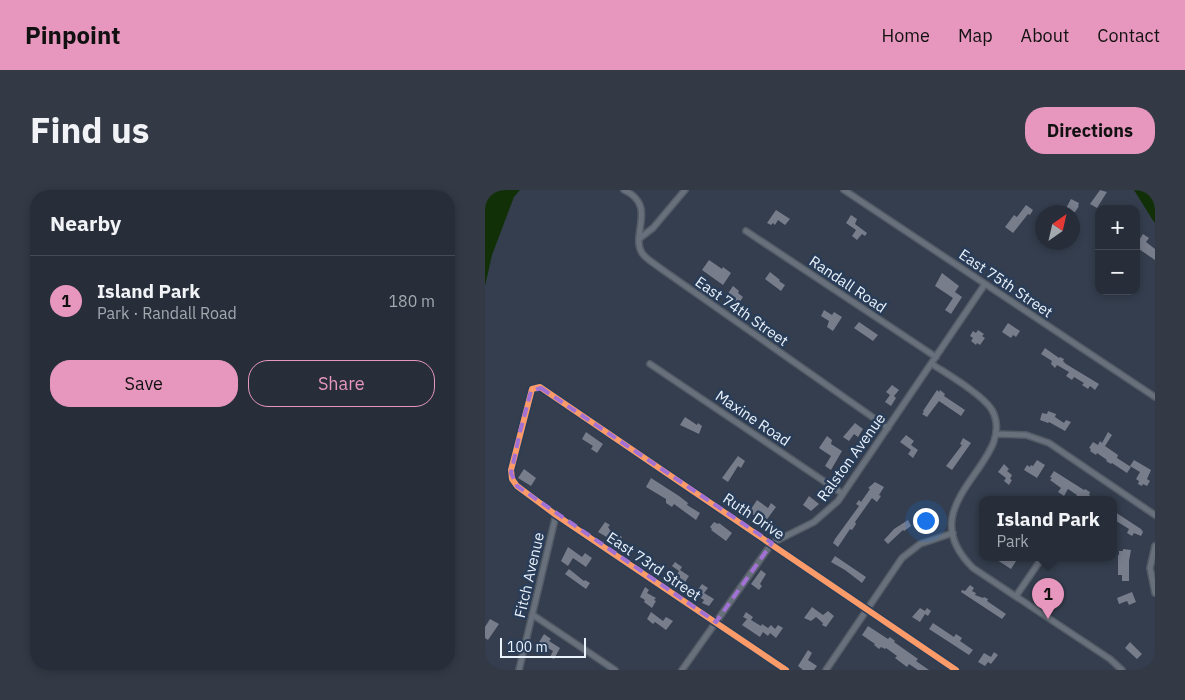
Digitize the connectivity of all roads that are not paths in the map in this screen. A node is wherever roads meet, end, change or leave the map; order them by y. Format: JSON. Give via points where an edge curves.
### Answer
{"nodes":[{"id":1,"x":624,"y":190,"type":"edge"},
{"id":2,"x":685,"y":190,"type":"edge"},
{"id":3,"x":844,"y":190,"type":"edge"},
{"id":4,"x":849,"y":190,"type":"edge"},
{"id":5,"x":859,"y":200,"type":"junction"},
{"id":6,"x":747,"y":231,"type":"dead end"},
{"id":7,"x":640,"y":238,"type":"junction"},
{"id":8,"x":985,"y":284,"type":"junction"},
{"id":9,"x":936,"y":357,"type":"junction"},
{"id":10,"x":650,"y":364,"type":"dead end"},
{"id":11,"x":932,"y":364,"type":"junction"},
{"id":12,"x":535,"y":387,"type":"joint"},
{"id":13,"x":1155,"y":397,"type":"edge"},
{"id":14,"x":888,"y":428,"type":"junction"},
{"id":15,"x":996,"y":434,"type":"junction"},
{"id":16,"x":843,"y":494,"type":"junction"},
{"id":17,"x":1155,"y":514,"type":"edge"},
{"id":18,"x":556,"y":515,"type":"junction"},
{"id":19,"x":953,"y":533,"type":"junction"},
{"id":20,"x":771,"y":543,"type":"junction"},
{"id":21,"x":1155,"y":546,"type":"edge"},
{"id":22,"x":1040,"y":561,"type":"edge"},
{"id":23,"x":1155,"y":593,"type":"edge"},
{"id":24,"x":1016,"y":596,"type":"junction"},
{"id":25,"x":867,"y":610,"type":"junction"},
{"id":26,"x":533,"y":615,"type":"junction"},
{"id":27,"x":716,"y":622,"type":"junction"},
{"id":28,"x":519,"y":670,"type":"edge"},
{"id":29,"x":615,"y":670,"type":"edge"},
{"id":30,"x":683,"y":670,"type":"edge"},
{"id":31,"x":786,"y":670,"type":"edge"},
{"id":32,"x":826,"y":670,"type":"edge"},
{"id":33,"x":957,"y":670,"type":"edge"},
{"id":34,"x":1122,"y":670,"type":"edge"}],
"edges":[{"from":1,"to":7,"type":"street","name":"East 74th Street","via":[[639,203],[642,217]]},
{"from":2,"to":7,"type":"street","via":[[653,228]]},
{"from":3,"to":5,"type":"street","name":"East 75th Street"},
{"from":4,"to":5,"type":"street"},
{"from":5,"to":8,"type":"street","name":"East 75th Street"},
{"from":6,"to":9,"type":"street","name":"Randall Road"},
{"from":7,"to":14,"type":"street","name":"East 74th Street","via":[[642,253],[660,268]]},
{"from":8,"to":9,"type":"street","name":"Ralston Avenue"},
{"from":8,"to":13,"type":"street","name":"East 75th Street"},
{"from":9,"to":11,"type":"street","name":"Ralston Avenue"},
{"from":10,"to":16,"type":"street","name":"Maxine Road"},
{"from":11,"to":14,"type":"street","name":"Ralston Avenue"},
{"from":11,"to":15,"type":"street","via":[[986,403],[995,417]]},
{"from":12,"to":18,"type":"street","name":"East 73rd Street","via":[[520,432],[512,478],[519,489]]},
{"from":12,"to":20,"type":"street","name":"Ruth Drive"},
{"from":14,"to":16,"type":"street","name":"Ralston Avenue"},
{"from":15,"to":17,"type":"street","via":[[1025,435],[1049,443]]},
{"from":15,"to":19,"type":"street","via":[[992,446],[958,499],[953,514]]},
{"from":16,"to":20,"type":"street","name":"Ralston Avenue","via":[[814,522]]},
{"from":18,"to":26,"type":"street","name":"Fitch Avenue"},
{"from":18,"to":27,"type":"street","name":"East 73rd Street"},
{"from":19,"to":24,"type":"street","via":[[955,544],[965,560]]},
{"from":19,"to":25,"type":"street","via":[[925,542],[908,552]]},
{"from":20,"to":25,"type":"street","name":"Ruth Drive"},
{"from":20,"to":27,"type":"street","name":"Ralston Avenue"},
{"from":21,"to":23,"type":"street","via":[[1150,568]]},
{"from":22,"to":24,"type":"street"},
{"from":24,"to":34,"type":"street"},
{"from":25,"to":32,"type":"street"},
{"from":25,"to":33,"type":"street","name":"Ruth Drive"},
{"from":26,"to":28,"type":"street","name":"Fitch Avenue"},
{"from":26,"to":29,"type":"street"},
{"from":27,"to":30,"type":"street","name":"Ralston Avenue"},
{"from":27,"to":31,"type":"street","name":"East 73rd Street"}]}
